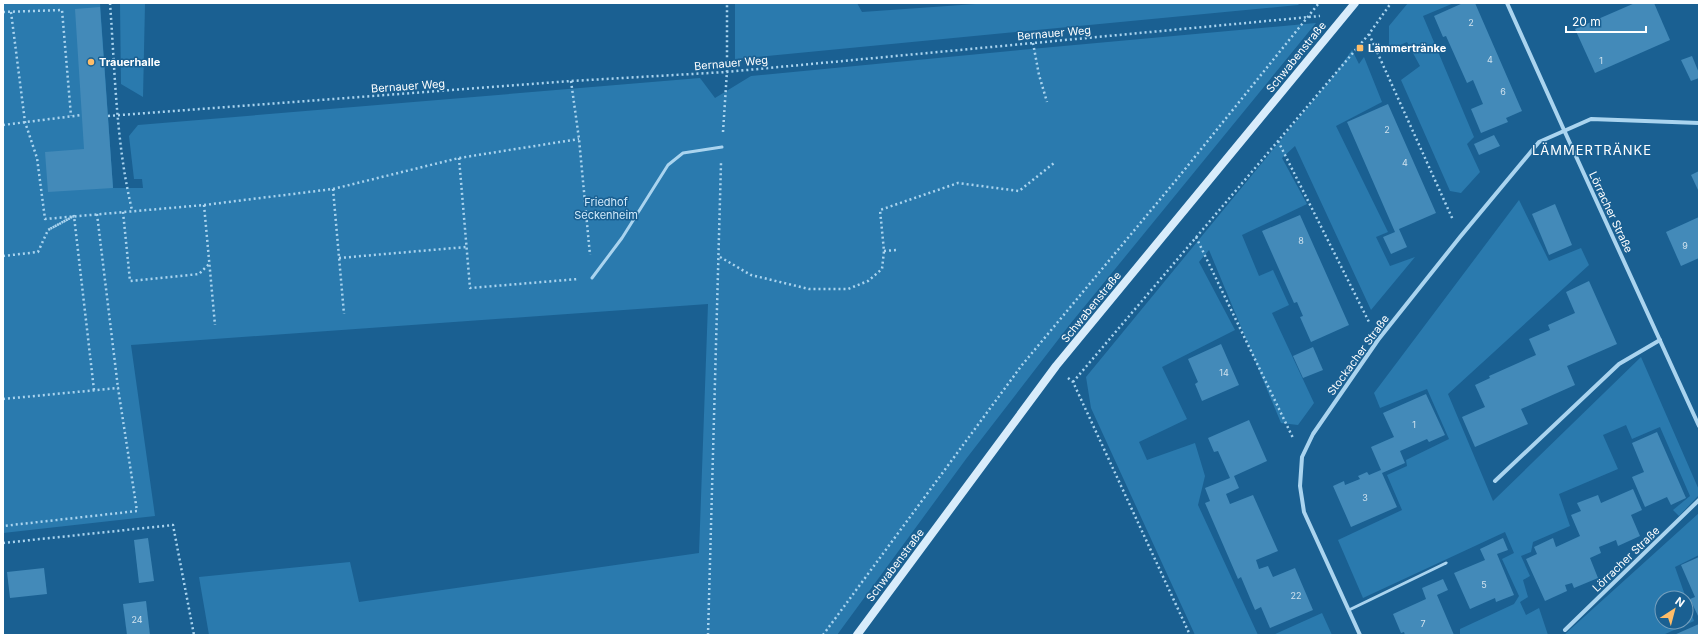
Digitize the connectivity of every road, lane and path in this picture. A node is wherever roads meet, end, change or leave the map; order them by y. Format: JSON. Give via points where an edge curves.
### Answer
{"nodes":[{"id":1,"x":110,"y":3,"type":"edge"},
{"id":2,"x":727,"y":3,"type":"edge"},
{"id":3,"x":1319,"y":3,"type":"edge"},
{"id":4,"x":1355,"y":3,"type":"edge"},
{"id":5,"x":1391,"y":3,"type":"edge"},
{"id":6,"x":1507,"y":3,"type":"edge"},
{"id":7,"x":3,"y":12,"type":"edge"},
{"id":8,"x":11,"y":12,"type":"junction"},
{"id":9,"x":1345,"y":15,"type":"junction"},
{"id":10,"x":1307,"y":17,"type":"junction"},
{"id":11,"x":1369,"y":34,"type":"junction"},
{"id":12,"x":1033,"y":43,"type":"junction"},
{"id":13,"x":726,"y":72,"type":"junction"},
{"id":14,"x":571,"y":81,"type":"junction"},
{"id":15,"x":1047,"y":102,"type":"dead end"},
{"id":16,"x":82,"y":115,"type":"dead end"},
{"id":17,"x":71,"y":116,"type":"junction"},
{"id":18,"x":108,"y":116,"type":"dead end"},
{"id":19,"x":118,"y":116,"type":"junction"},
{"id":20,"x":25,"y":122,"type":"junction"},
{"id":21,"x":1699,"y":123,"type":"edge"},
{"id":22,"x":3,"y":125,"type":"edge"},
{"id":23,"x":1564,"y":130,"type":"junction"},
{"id":24,"x":579,"y":139,"type":"junction"},
{"id":25,"x":1278,"y":141,"type":"junction"},
{"id":26,"x":722,"y":147,"type":"junction"},
{"id":27,"x":459,"y":158,"type":"junction"},
{"id":28,"x":1054,"y":163,"type":"dead end"},
{"id":29,"x":334,"y":189,"type":"junction"},
{"id":30,"x":204,"y":205,"type":"junction"},
{"id":31,"x":132,"y":210,"type":"junction"},
{"id":32,"x":123,"y":212,"type":"junction"},
{"id":33,"x":97,"y":214,"type":"junction"},
{"id":34,"x":74,"y":216,"type":"junction"},
{"id":35,"x":1196,"y":237,"type":"junction"},
{"id":36,"x":1460,"y":237,"type":"junction"},
{"id":37,"x":466,"y":247,"type":"junction"},
{"id":38,"x":896,"y":250,"type":"dead end"},
{"id":39,"x":884,"y":251,"type":"junction"},
{"id":40,"x":3,"y":256,"type":"edge"},
{"id":41,"x":720,"y":257,"type":"junction"},
{"id":42,"x":339,"y":258,"type":"junction"},
{"id":43,"x":209,"y":264,"type":"junction"},
{"id":44,"x":592,"y":278,"type":"junction"},
{"id":45,"x":344,"y":314,"type":"dead end"},
{"id":46,"x":215,"y":325,"type":"dead end"},
{"id":47,"x":1378,"y":340,"type":"junction"},
{"id":48,"x":1660,"y":340,"type":"junction"},
{"id":49,"x":1056,"y":366,"type":"junction"},
{"id":50,"x":1073,"y":382,"type":"junction"},
{"id":51,"x":118,"y":388,"type":"junction"},
{"id":52,"x":94,"y":390,"type":"junction"},
{"id":53,"x":3,"y":399,"type":"edge"},
{"id":54,"x":1699,"y":426,"type":"edge"},
{"id":55,"x":1302,"y":457,"type":"junction"},
{"id":56,"x":1495,"y":481,"type":"dead end"},
{"id":57,"x":1699,"y":500,"type":"edge"},
{"id":58,"x":3,"y":526,"type":"edge"},
{"id":59,"x":3,"y":543,"type":"edge"},
{"id":60,"x":1446,"y":563,"type":"dead end"},
{"id":61,"x":1349,"y":610,"type":"junction"},
{"id":62,"x":1565,"y":630,"type":"dead end"},
{"id":63,"x":194,"y":635,"type":"edge"},
{"id":64,"x":708,"y":635,"type":"edge"},
{"id":65,"x":823,"y":635,"type":"edge"},
{"id":66,"x":856,"y":635,"type":"edge"},
{"id":67,"x":1190,"y":635,"type":"edge"},
{"id":68,"x":1360,"y":635,"type":"edge"}],
"edges":[{"from":1,"to":19,"type":"path"},
{"from":2,"to":13,"type":"path"},
{"from":3,"to":10,"type":"path"},
{"from":4,"to":9,"type":"street","name":"Schwabenstraße"},
{"from":5,"to":11,"type":"path"},
{"from":6,"to":23,"type":"street","name":"Lörracher Straße"},
{"from":7,"to":8,"type":"path"},
{"from":8,"to":17,"type":"path","via":[[62,10]]},
{"from":8,"to":20,"type":"path"},
{"from":9,"to":10,"type":"path","name":"Bernauer Weg"},
{"from":9,"to":49,"type":"street","name":"Schwabenstraße"},
{"from":10,"to":12,"type":"path","name":"Bernauer Weg"},
{"from":10,"to":65,"type":"path","via":[[1177,179],[1022,365]]},
{"from":11,"to":25,"type":"path"},
{"from":11,"to":36,"type":"path"},
{"from":12,"to":13,"type":"path","name":"Bernauer Weg"},
{"from":12,"to":15,"type":"path"},
{"from":13,"to":14,"type":"path","name":"Bernauer Weg"},
{"from":13,"to":26,"type":"path"},
{"from":14,"to":19,"type":"path","name":"Bernauer Weg"},
{"from":14,"to":24,"type":"path"},
{"from":16,"to":17,"type":"path"},
{"from":17,"to":20,"type":"path"},
{"from":18,"to":19,"type":"path","name":"Bernauer Weg"},
{"from":19,"to":31,"type":"path"},
{"from":20,"to":22,"type":"path"},
{"from":20,"to":34,"type":"path","via":[[36,158],[45,219]]},
{"from":21,"to":23,"type":"street","name":"Stockacher Straße","via":[[1591,119]]},
{"from":23,"to":36,"type":"street","name":"Stockacher Straße","via":[[1539,142]]},
{"from":23,"to":48,"type":"street","name":"Lörracher Straße"},
{"from":24,"to":27,"type":"path"},
{"from":24,"to":44,"type":"path"},
{"from":25,"to":35,"type":"path"},
{"from":25,"to":47,"type":"path"},
{"from":26,"to":41,"type":"path"},
{"from":26,"to":44,"type":"lane","via":[[683,153],[668,165],[622,238]]},
{"from":27,"to":29,"type":"path"},
{"from":27,"to":37,"type":"path"},
{"from":28,"to":39,"type":"path","via":[[1019,191],[958,183],[880,210]]},
{"from":29,"to":30,"type":"path"},
{"from":29,"to":42,"type":"path"},
{"from":30,"to":31,"type":"path"},
{"from":30,"to":43,"type":"path"},
{"from":31,"to":32,"type":"path"},
{"from":32,"to":33,"type":"path"},
{"from":32,"to":43,"type":"path","via":[[130,280],[199,274]]},
{"from":33,"to":34,"type":"path"},
{"from":33,"to":51,"type":"path"},
{"from":34,"to":40,"type":"path","via":[[48,230],[38,252]]},
{"from":34,"to":52,"type":"path"},
{"from":35,"to":50,"type":"path"},
{"from":35,"to":55,"type":"path"},
{"from":36,"to":47,"type":"street","name":"Stockacher Straße"},
{"from":37,"to":42,"type":"path"},
{"from":37,"to":44,"type":"path","via":[[470,288]]},
{"from":38,"to":39,"type":"path"},
{"from":39,"to":41,"type":"path","via":[[882,269],[868,281],[848,289],[809,289],[751,275]]},
{"from":41,"to":64,"type":"path"},
{"from":42,"to":45,"type":"path"},
{"from":43,"to":46,"type":"path"},
{"from":47,"to":55,"type":"street","name":"Stockacher Straße","via":[[1313,434]]},
{"from":48,"to":54,"type":"street","name":"Lörracher Straße"},
{"from":48,"to":56,"type":"street","via":[[1619,364]]},
{"from":49,"to":50,"type":"path"},
{"from":49,"to":66,"type":"street","name":"Schwabenstraße"},
{"from":50,"to":67,"type":"path"},
{"from":51,"to":52,"type":"path"},
{"from":51,"to":58,"type":"path","via":[[137,511]]},
{"from":52,"to":53,"type":"path"},
{"from":55,"to":61,"type":"street","name":"Stockacher Straße","via":[[1300,486],[1304,512]]},
{"from":57,"to":62,"type":"street","name":"Lörracher Straße"},
{"from":59,"to":63,"type":"path","via":[[173,525]]},
{"from":60,"to":61,"type":"lane"},
{"from":61,"to":68,"type":"street","name":"Stockacher Straße"}]}
